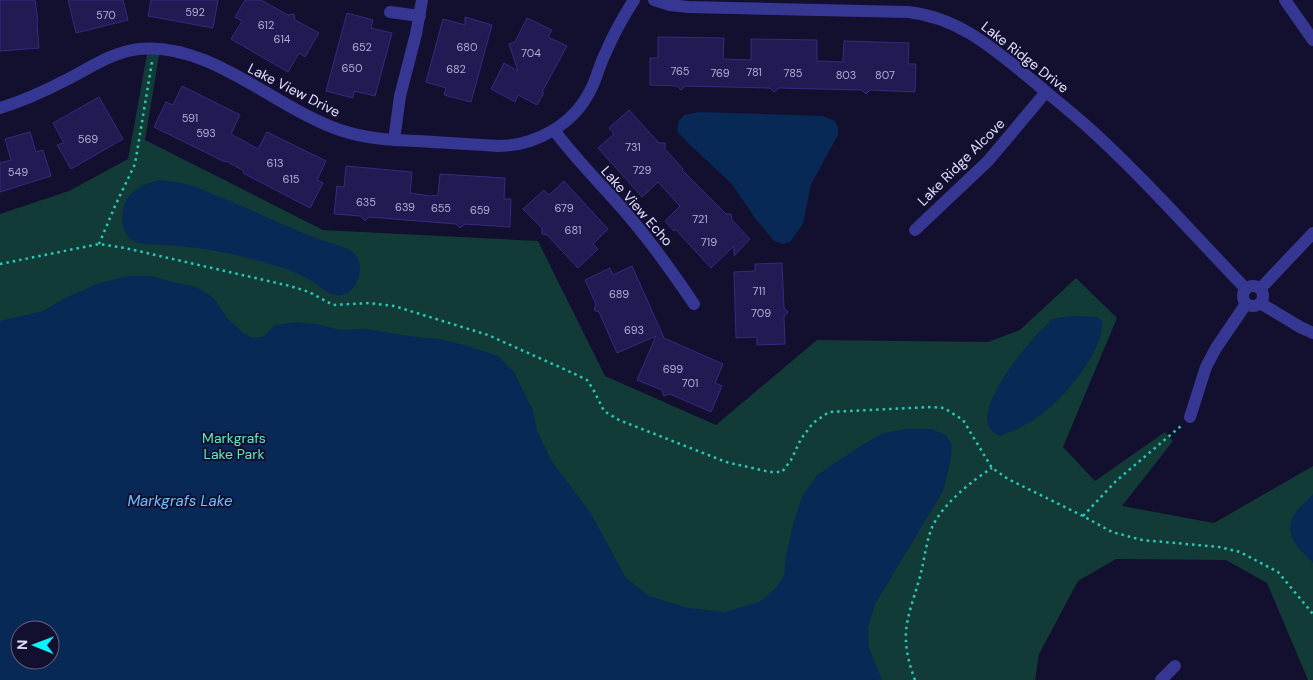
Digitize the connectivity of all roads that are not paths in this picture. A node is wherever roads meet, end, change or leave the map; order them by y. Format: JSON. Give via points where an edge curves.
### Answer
{"nodes":[{"id":1,"x":422,"y":0,"type":"edge"},
{"id":2,"x":634,"y":0,"type":"edge"},
{"id":3,"x":654,"y":0,"type":"edge"},
{"id":4,"x":1285,"y":0,"type":"edge"},
{"id":5,"x":390,"y":12,"type":"dead end"},
{"id":6,"x":420,"y":16,"type":"junction"},
{"id":7,"x":1313,"y":40,"type":"edge"},
{"id":8,"x":1046,"y":92,"type":"junction"},
{"id":9,"x":0,"y":108,"type":"edge"},
{"id":10,"x":554,"y":130,"type":"junction"},
{"id":11,"x":394,"y":140,"type":"junction"},
{"id":12,"x":915,"y":230,"type":"dead end"},
{"id":13,"x":1313,"y":233,"type":"edge"},
{"id":14,"x":1246,"y":289,"type":"junction"},
{"id":15,"x":1260,"y":289,"type":"junction"},
{"id":16,"x":1260,"y":303,"type":"junction"},
{"id":17,"x":694,"y":304,"type":"dead end"},
{"id":18,"x":1246,"y":304,"type":"junction"},
{"id":19,"x":1313,"y":333,"type":"edge"},
{"id":20,"x":1190,"y":417,"type":"road end"},
{"id":21,"x":1175,"y":666,"type":"dead end"},
{"id":22,"x":1161,"y":680,"type":"edge"}],
"edges":[{"from":1,"to":6,"type":"street"},
{"from":2,"to":10,"type":"street","name":"Lake View Drive","via":[[611,40],[587,97],[571,117]]},
{"from":3,"to":8,"type":"street","name":"Lake Ridge Drive","via":[[682,6],[899,11],[930,16],[975,35]]},
{"from":4,"to":7,"type":"street"},
{"from":5,"to":6,"type":"street"},
{"from":6,"to":11,"type":"street","via":[[400,96]]},
{"from":8,"to":12,"type":"street","name":"Lake Ridge Alcove","via":[[988,161]]},
{"from":8,"to":14,"type":"street","name":"Lake Ridge Drive","via":[[1126,163]]},
{"from":9,"to":11,"type":"street","name":"Lake View Drive","via":[[40,93],[109,57],[154,48],[201,58],[334,128],[361,136]]},
{"from":10,"to":11,"type":"street","name":"Lake View Drive","via":[[510,146]]},
{"from":10,"to":17,"type":"street","name":"Lake View Echo","via":[[641,231]]},
{"from":13,"to":15,"type":"street"},
{"from":14,"to":15,"type":"street","via":[[1254,286]]},
{"from":14,"to":18,"type":"street","via":[[1243,295]]},
{"from":15,"to":16,"type":"street"},
{"from":16,"to":18,"type":"street"},
{"from":16,"to":19,"type":"street"},
{"from":18,"to":20,"type":"street","via":[[1206,367]]},
{"from":21,"to":22,"type":"street"}]}
